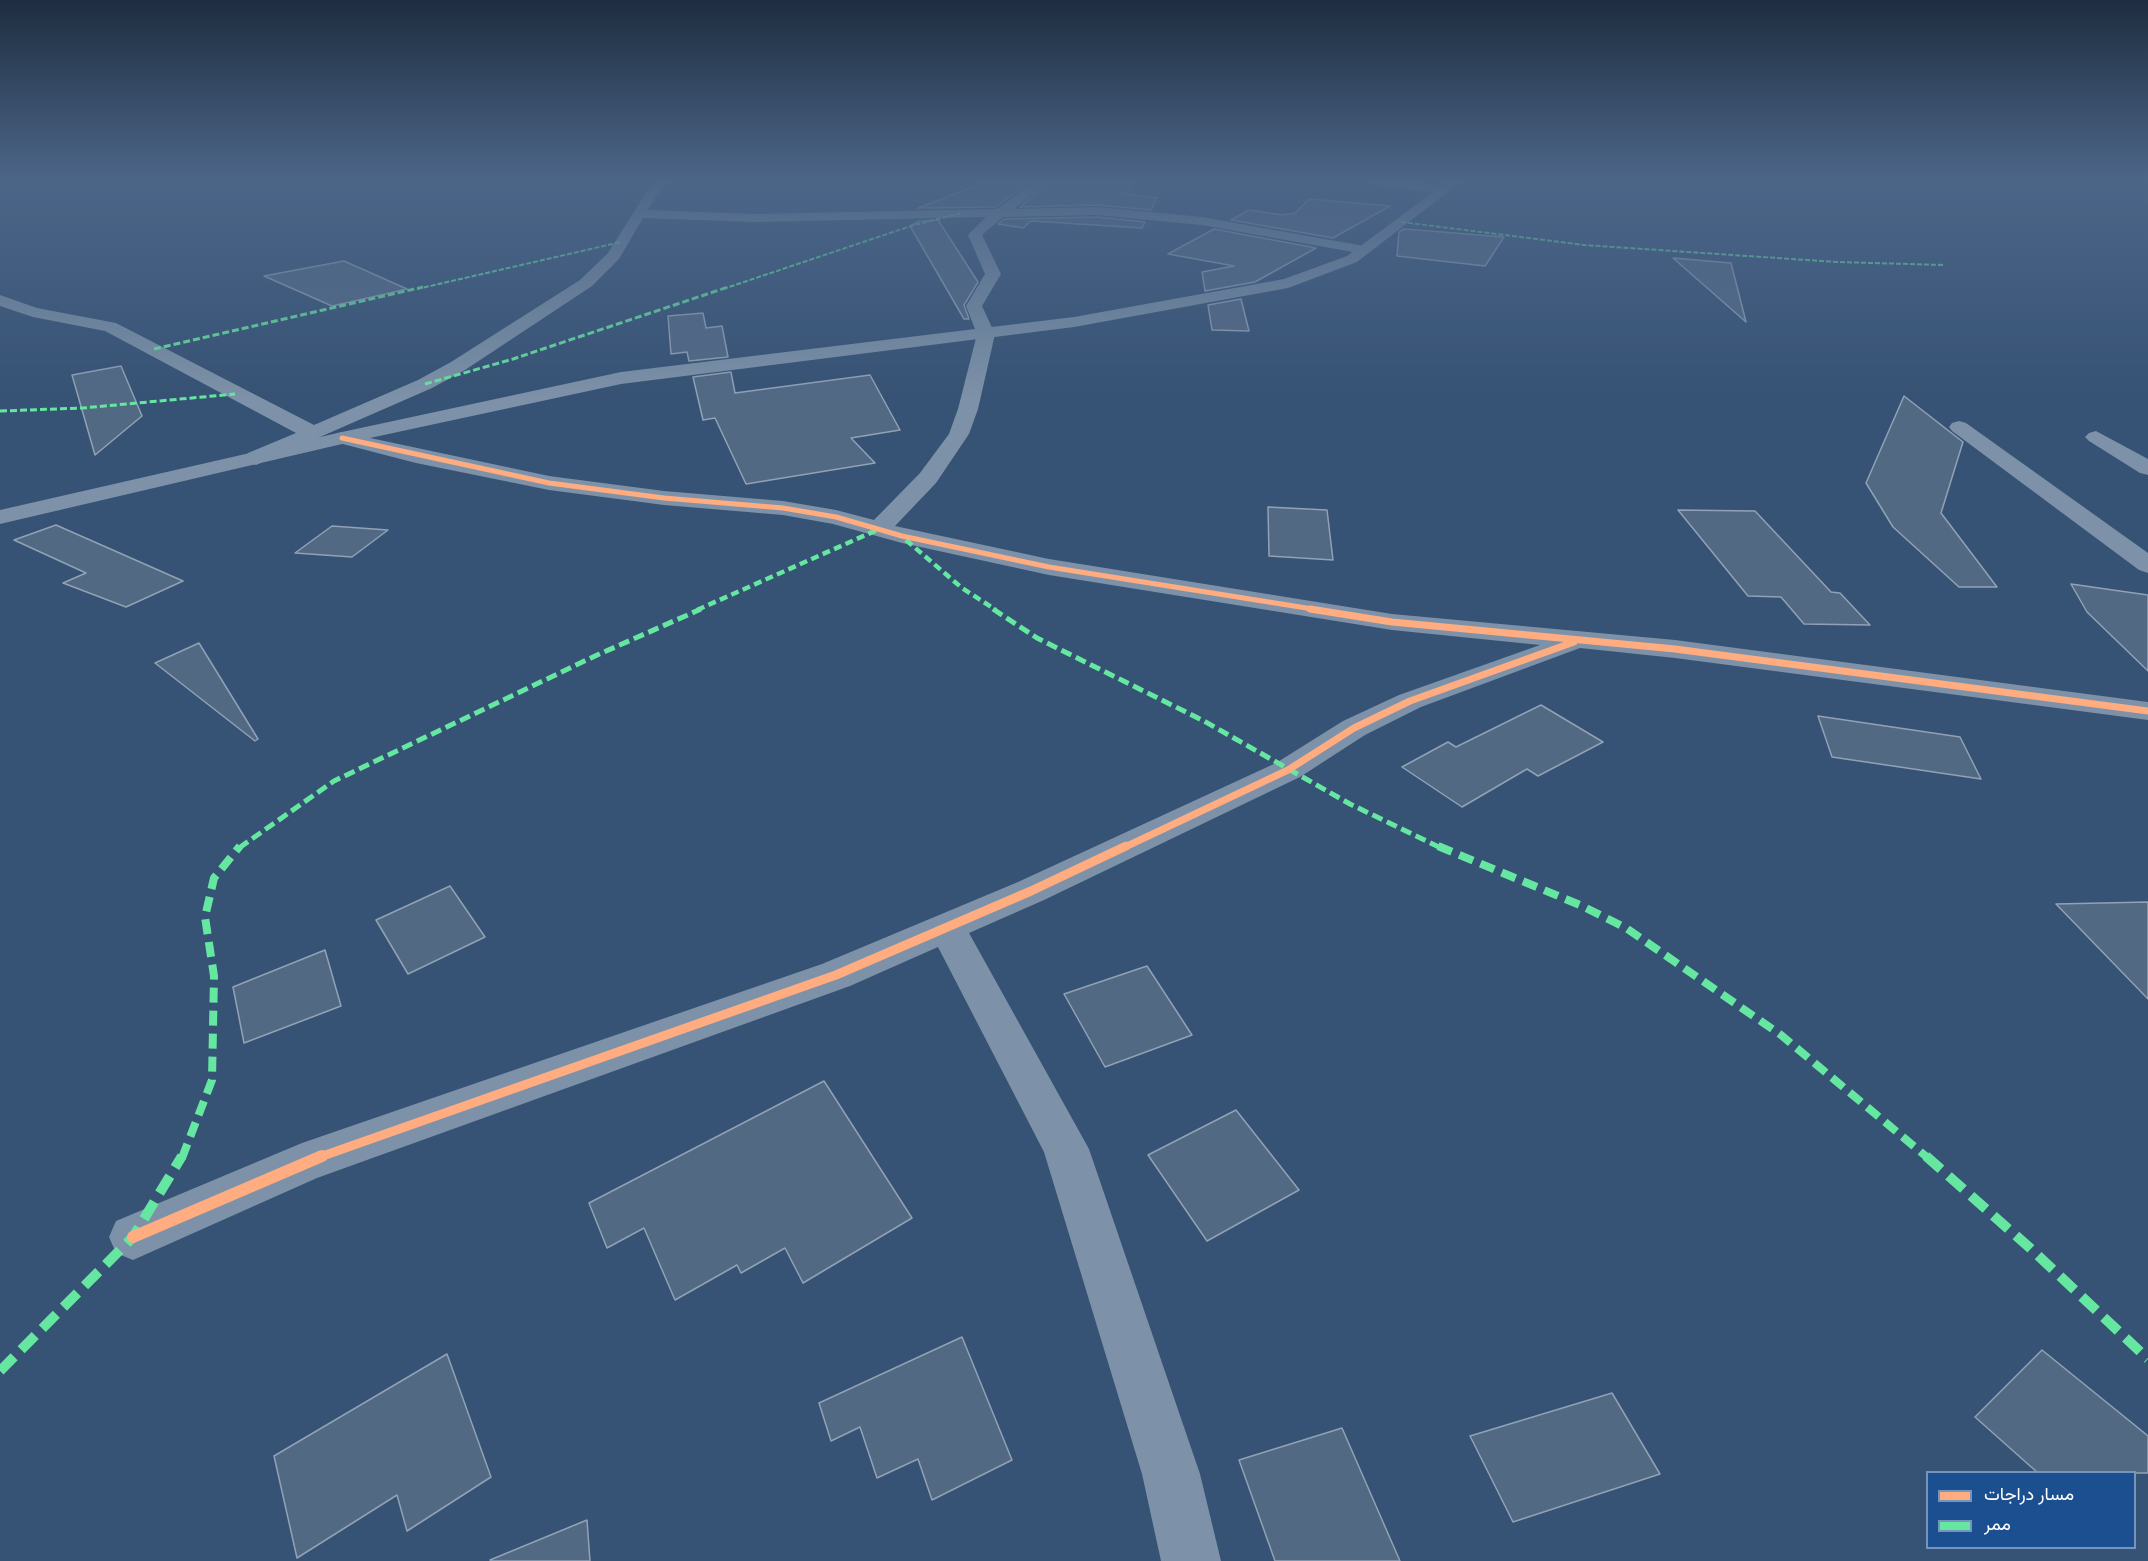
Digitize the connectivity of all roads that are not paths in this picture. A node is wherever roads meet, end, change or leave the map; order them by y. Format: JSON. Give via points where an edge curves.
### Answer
{"nodes":[{"id":1,"x":615,"y":254,"type":"edge"},
{"id":2,"x":984,"y":254,"type":"edge"},
{"id":3,"x":1359,"y":254,"type":"edge"},
{"id":4,"x":0,"y":300,"type":"edge"},
{"id":5,"x":986,"y":334,"type":"junction"},
{"id":6,"x":1959,"y":427,"type":"dead end"},
{"id":7,"x":311,"y":432,"type":"junction"},
{"id":8,"x":2096,"y":437,"type":"dead end"},
{"id":9,"x":342,"y":438,"type":"junction"},
{"id":10,"x":256,"y":458,"type":"junction"},
{"id":11,"x":2148,"y":468,"type":"edge"},
{"id":12,"x":0,"y":517,"type":"edge"},
{"id":13,"x":879,"y":529,"type":"junction"},
{"id":14,"x":2148,"y":565,"type":"edge"},
{"id":15,"x":1579,"y":640,"type":"junction"},
{"id":16,"x":2148,"y":711,"type":"edge"},
{"id":17,"x":947,"y":928,"type":"junction"},
{"id":18,"x":133,"y":1237,"type":"dead end"},
{"id":19,"x":1191,"y":1561,"type":"edge"}],
"edges":[{"from":1,"to":7,"type":"street","via":[[586,283],[458,366]]},
{"from":2,"to":5,"type":"street","via":[[993,274],[974,306]]},
{"from":3,"to":5,"type":"street","via":[[1317,273],[1265,288]]},
{"from":4,"to":7,"type":"street","via":[[33,312],[110,327]]},
{"from":5,"to":9,"type":"street","via":[[621,378]]},
{"from":5,"to":13,"type":"street","via":[[959,434],[928,478]]},
{"from":6,"to":14,"type":"street"},
{"from":7,"to":10,"type":"street"},
{"from":8,"to":11,"type":"street"},
{"from":9,"to":10,"type":"street"},
{"from":9,"to":13,"type":"street","via":[[549,483],[783,508]]},
{"from":10,"to":12,"type":"street"},
{"from":13,"to":15,"type":"street","via":[[1049,567],[1358,616]]},
{"from":15,"to":16,"type":"street"},
{"from":15,"to":17,"type":"street","via":[[1410,701],[1354,728],[1288,770]]},
{"from":17,"to":18,"type":"street","via":[[837,975],[302,1163]]},
{"from":17,"to":19,"type":"street","via":[[1066,1149],[1171,1474]]}]}
